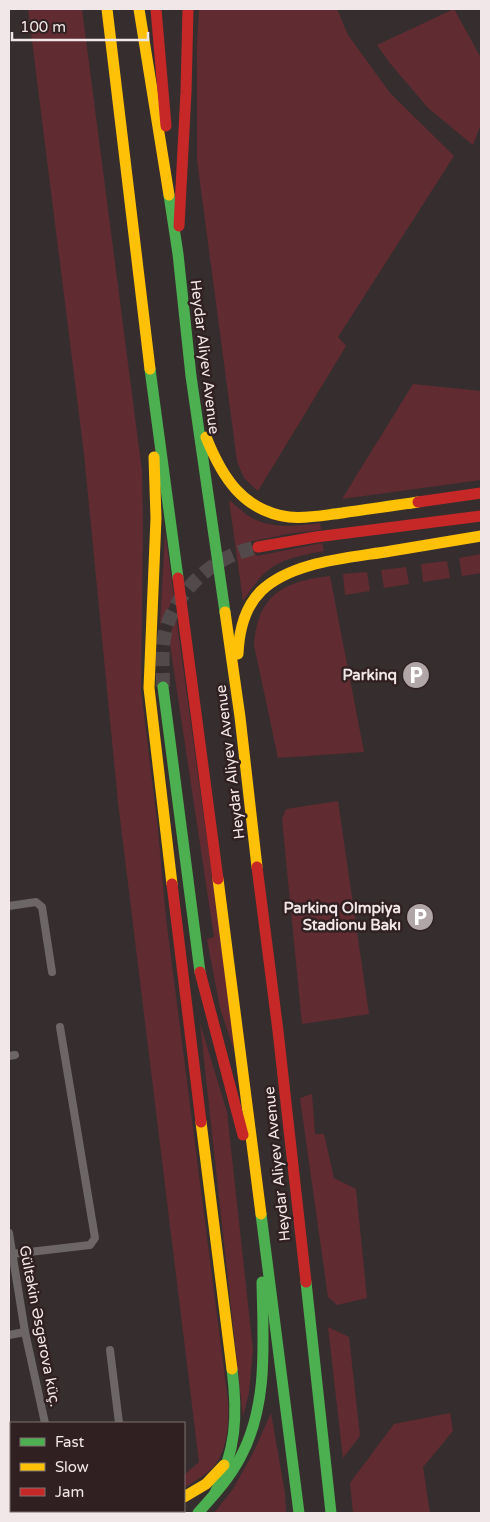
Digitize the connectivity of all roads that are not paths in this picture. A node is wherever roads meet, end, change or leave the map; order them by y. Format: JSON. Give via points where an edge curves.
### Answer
{"nodes":[{"id":1,"x":107,"y":9,"type":"edge"},
{"id":2,"x":139,"y":9,"type":"edge"},
{"id":3,"x":156,"y":9,"type":"edge"},
{"id":4,"x":188,"y":9,"type":"edge"},
{"id":5,"x":178,"y":254,"type":"junction"},
{"id":6,"x":151,"y":374,"type":"junction"},
{"id":7,"x":191,"y":376,"type":"junction"},
{"id":8,"x":481,"y":492,"type":"edge"},
{"id":9,"x":481,"y":516,"type":"edge"},
{"id":10,"x":481,"y":536,"type":"edge"},
{"id":11,"x":258,"y":547,"type":"tunnel mouth"},
{"id":12,"x":163,"y":687,"type":"tunnel mouth"},
{"id":13,"x":240,"y":717,"type":"junction"},
{"id":14,"x":9,"y":906,"type":"edge"},
{"id":15,"x":52,"y":972,"type":"dead end"},
{"id":16,"x":60,"y":1027,"type":"dead end"},
{"id":17,"x":261,"y":1217,"type":"junction"},
{"id":18,"x":9,"y":1235,"type":"edge"},
{"id":19,"x":12,"y":1254,"type":"junction"},
{"id":20,"x":25,"y":1332,"type":"junction"},
{"id":21,"x":9,"y":1335,"type":"edge"},
{"id":22,"x":110,"y":1350,"type":"dead end"},
{"id":23,"x":44,"y":1422,"type":"edge"},
{"id":24,"x":119,"y":1422,"type":"edge"},
{"id":25,"x":231,"y":1454,"type":"junction"},
{"id":26,"x":215,"y":1493,"type":"junction"},
{"id":27,"x":185,"y":1496,"type":"edge"},
{"id":28,"x":198,"y":1513,"type":"edge"},
{"id":29,"x":299,"y":1513,"type":"edge"},
{"id":30,"x":331,"y":1513,"type":"edge"}],
"edges":[{"from":1,"to":6,"type":"highway","name":"Heydar Aliyev Avenue"},
{"from":2,"to":5,"type":"highway","name":"Heydar Aliyev Avenue"},
{"from":3,"to":5,"type":"highway"},
{"from":4,"to":5,"type":"highway"},
{"from":5,"to":7,"type":"highway","name":"Heydar Aliyev Avenue"},
{"from":6,"to":17,"type":"highway","name":"Heydar Aliyev Avenue"},
{"from":6,"to":25,"type":"highway","via":[[156,518],[149,688],[234,1369],[236,1426]]},
{"from":7,"to":8,"type":"highway","via":[[206,437],[218,467],[241,497],[267,512],[289,517],[312,517]]},
{"from":7,"to":13,"type":"highway","name":"Heydar Aliyev Avenue"},
{"from":9,"to":11,"type":"highway"},
{"from":10,"to":13,"type":"highway","via":[[328,562],[295,571],[270,584],[246,612],[238,636]]},
{"from":12,"to":17,"type":"highway","via":[[199,968]]},
{"from":13,"to":30,"type":"highway","name":"Heydar Aliyev Avenue"},
{"from":14,"to":15,"type":"street","via":[[36,902],[42,907]]},
{"from":16,"to":19,"type":"street","via":[[95,1238],[90,1245]]},
{"from":17,"to":26,"type":"highway","via":[[260,1395],[246,1448]]},
{"from":17,"to":29,"type":"highway","name":"Heydar Aliyev Avenue"},
{"from":18,"to":19,"type":"street","name":"Gültəkin Əsgərova küç."},
{"from":19,"to":20,"type":"street","name":"Gültəkin Əsgərova küç."},
{"from":20,"to":21,"type":"street"},
{"from":20,"to":23,"type":"street","name":"Gültəkin Əsgərova küç."},
{"from":22,"to":24,"type":"street"},
{"from":25,"to":26,"type":"highway"},
{"from":25,"to":27,"type":"highway","via":[[216,1476]]},
{"from":26,"to":28,"type":"highway"}]}
